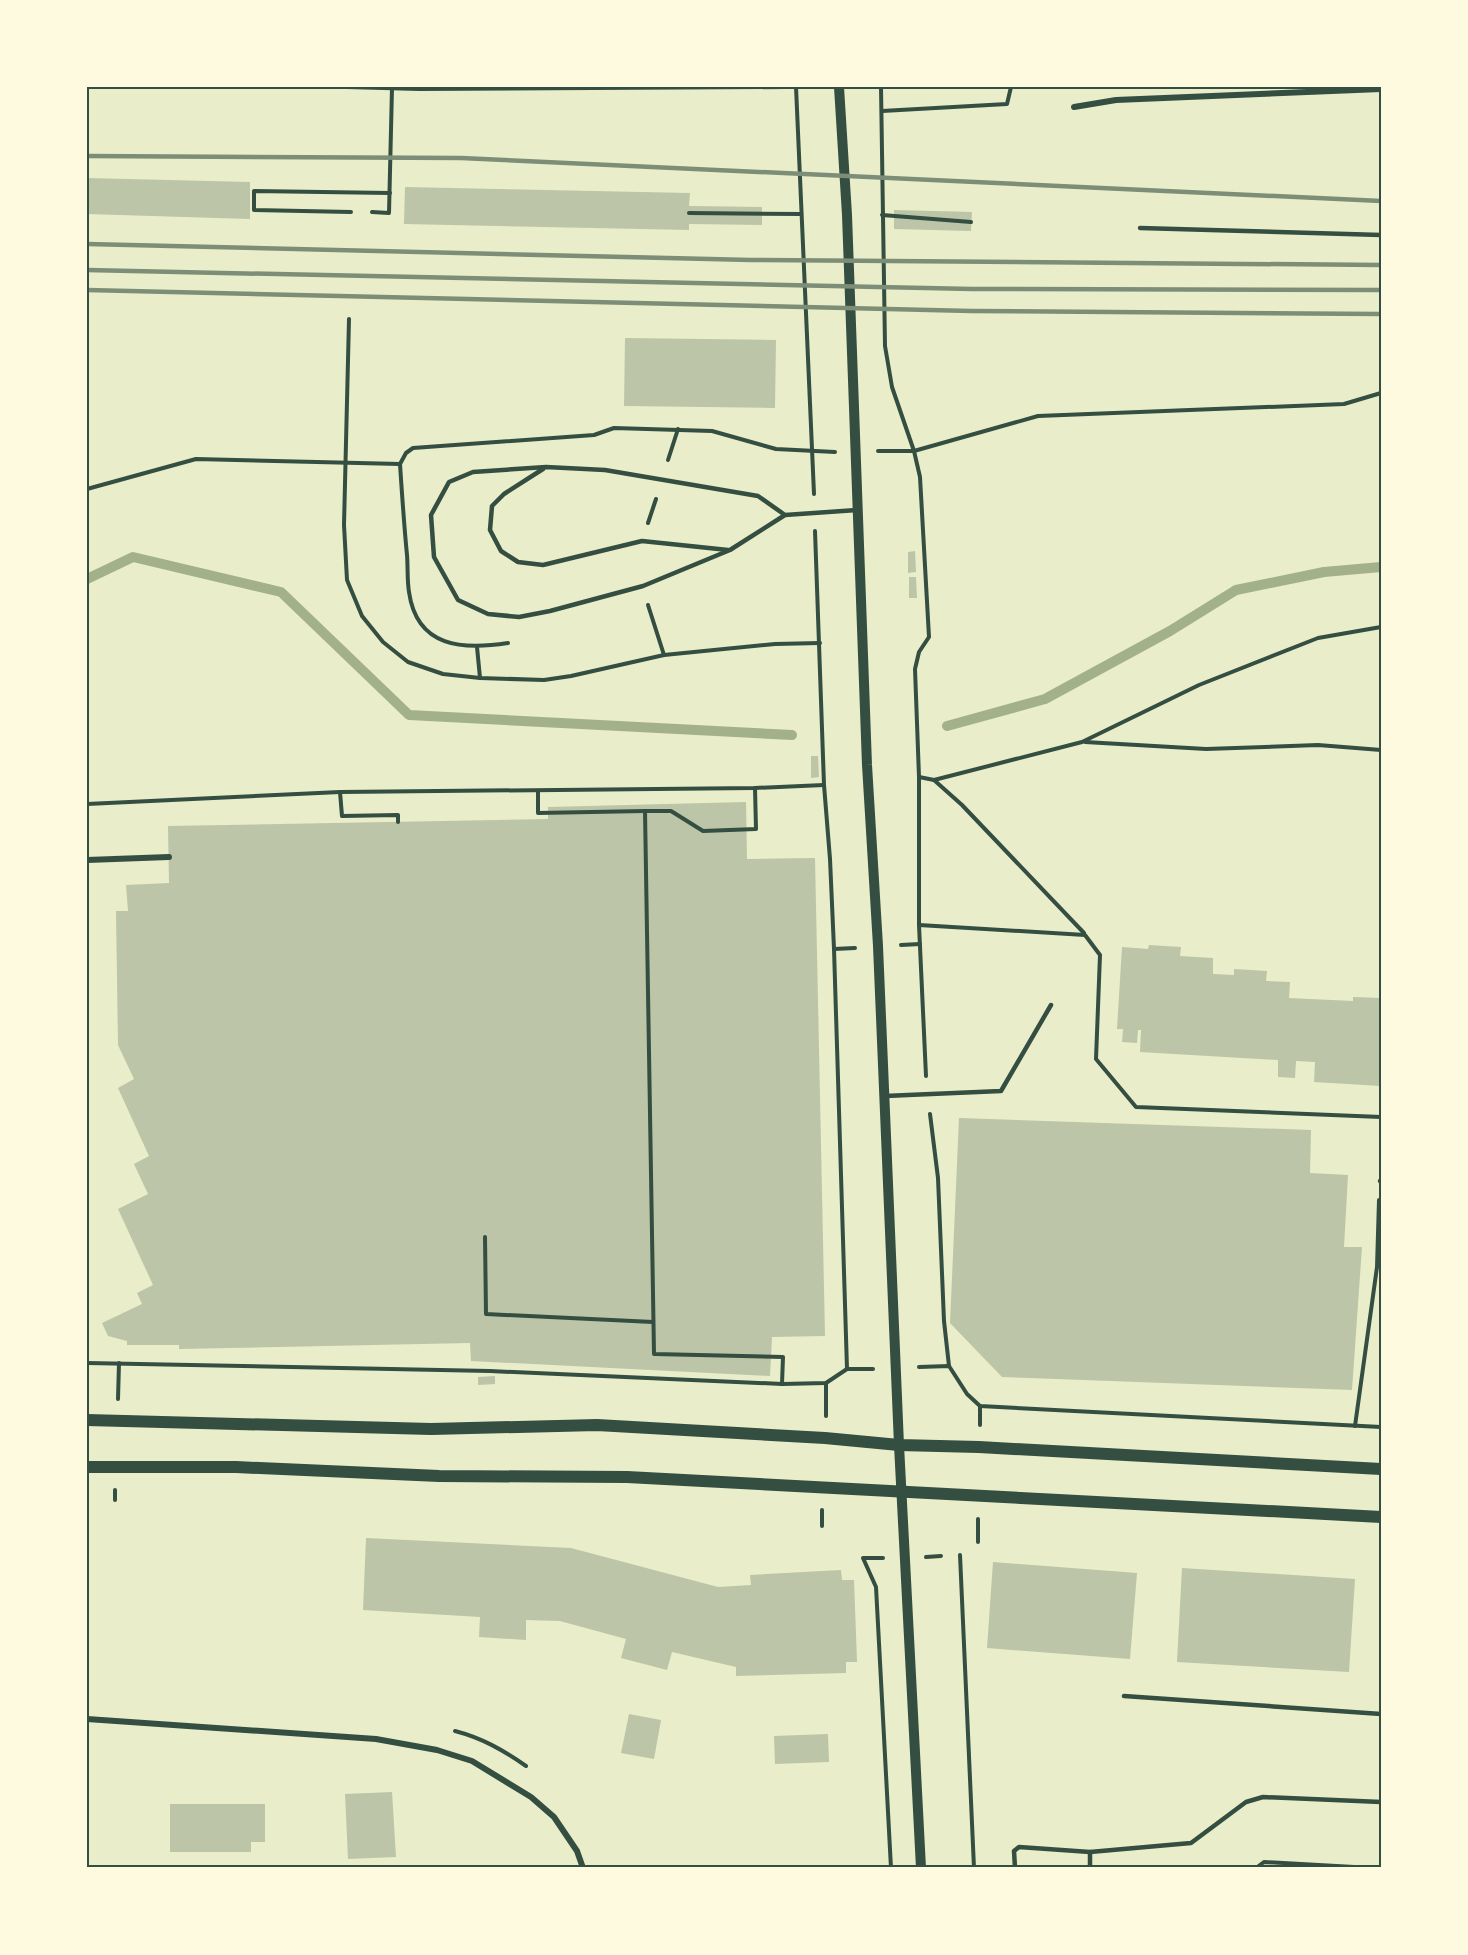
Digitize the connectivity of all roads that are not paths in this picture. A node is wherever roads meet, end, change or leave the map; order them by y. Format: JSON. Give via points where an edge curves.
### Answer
{"nodes":[{"id":1,"x":839,"y":87,"type":"edge"},
{"id":2,"x":1381,"y":89,"type":"edge"},
{"id":3,"x":1074,"y":107,"type":"dead end"},
{"id":4,"x":1140,"y":228,"type":"dead end"},
{"id":5,"x":1381,"y":235,"type":"edge"},
{"id":6,"x":546,"y":467,"type":"junction"},
{"id":7,"x":857,"y":510,"type":"junction"},
{"id":8,"x":785,"y":515,"type":"junction"},
{"id":9,"x":730,"y":550,"type":"junction"},
{"id":10,"x":169,"y":857,"type":"dead end"},
{"id":11,"x":87,"y":860,"type":"edge"},
{"id":12,"x":1051,"y":1005,"type":"dead end"},
{"id":13,"x":885,"y":1096,"type":"junction"},
{"id":14,"x":87,"y":1420,"type":"edge"},
{"id":15,"x":899,"y":1445,"type":"junction"},
{"id":16,"x":87,"y":1467,"type":"edge"},
{"id":17,"x":1381,"y":1469,"type":"edge"},
{"id":18,"x":902,"y":1492,"type":"junction"},
{"id":19,"x":1381,"y":1517,"type":"edge"},
{"id":20,"x":1124,"y":1696,"type":"dead end"},
{"id":21,"x":1381,"y":1714,"type":"edge"},
{"id":22,"x":87,"y":1719,"type":"edge"},
{"id":23,"x":1381,"y":1802,"type":"edge"},
{"id":24,"x":1090,"y":1852,"type":"junction"},
{"id":25,"x":583,"y":1868,"type":"edge"},
{"id":26,"x":921,"y":1868,"type":"edge"},
{"id":27,"x":1015,"y":1868,"type":"edge"},
{"id":28,"x":1090,"y":1868,"type":"edge"}],
"edges":[{"from":1,"to":7,"type":"street"},
{"from":2,"to":3,"type":"street","via":[[1116,100]]},
{"from":4,"to":5,"type":"lane"},
{"from":6,"to":8,"type":"lane","via":[[605,470],[758,496]]},
{"from":6,"to":9,"type":"lane","via":[[492,506],[490,530],[501,551],[518,562],[543,566],[642,541]]},
{"from":6,"to":9,"type":"lane","via":[[473,472],[449,482],[431,515],[434,557],[458,600],[488,614],[519,617],[643,586]]},
{"from":7,"to":8,"type":"lane"},
{"from":7,"to":13,"type":"street"},
{"from":8,"to":9,"type":"lane"},
{"from":10,"to":11,"type":"street"},
{"from":12,"to":13,"type":"lane","via":[[1001,1091]]},
{"from":13,"to":15,"type":"street"},
{"from":14,"to":15,"type":"main road","via":[[431,1429],[597,1425]]},
{"from":15,"to":17,"type":"main road"},
{"from":15,"to":18,"type":"street"},
{"from":16,"to":18,"type":"main road","via":[[615,1476]]},
{"from":18,"to":19,"type":"main road"},
{"from":18,"to":26,"type":"street"},
{"from":20,"to":21,"type":"lane"},
{"from":22,"to":25,"type":"street","via":[[376,1739],[437,1750],[472,1761],[531,1797],[554,1817],[577,1851]]},
{"from":23,"to":24,"type":"lane","via":[[1263,1797],[1246,1802],[1191,1843]]},
{"from":24,"to":27,"type":"lane","via":[[1019,1846],[1014,1851]]},
{"from":24,"to":28,"type":"lane"}]}
